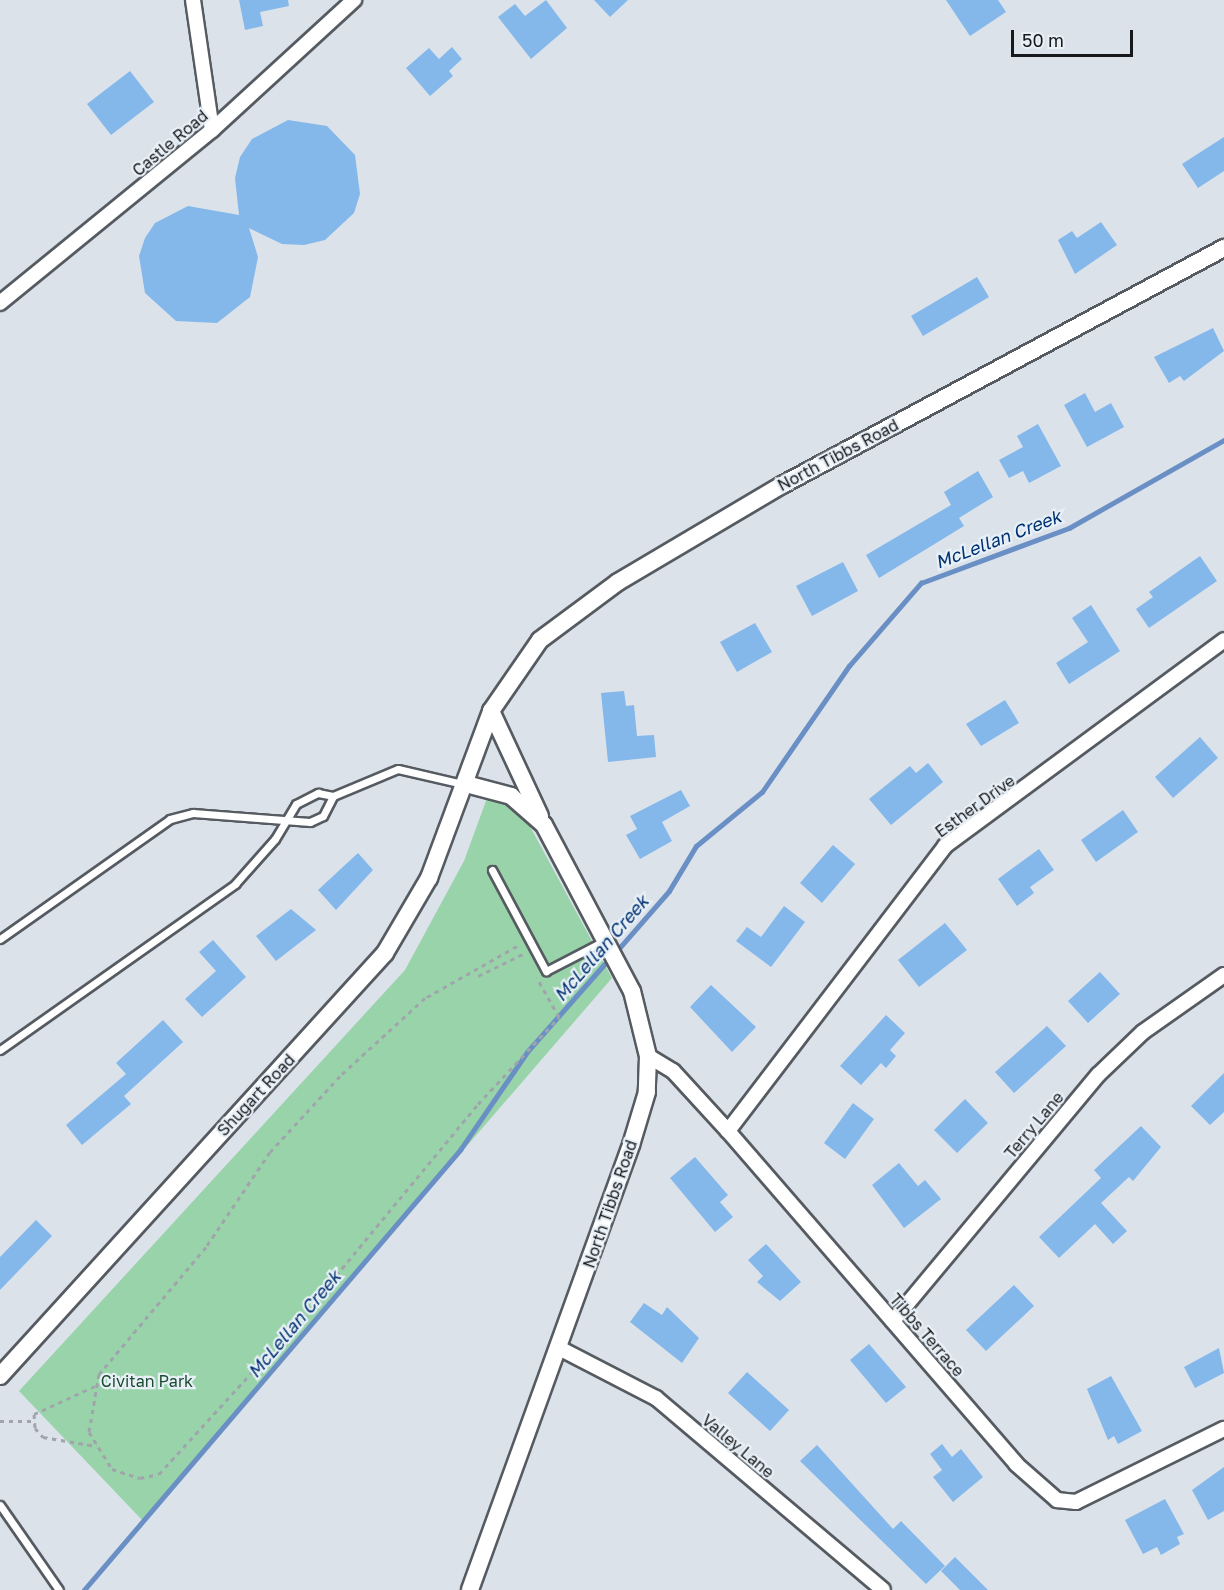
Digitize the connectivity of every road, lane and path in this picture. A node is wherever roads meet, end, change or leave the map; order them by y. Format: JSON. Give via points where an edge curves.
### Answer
{"nodes":[{"id":1,"x":193,"y":0,"type":"edge"},
{"id":2,"x":354,"y":0,"type":"edge"},
{"id":3,"x":212,"y":130,"type":"junction"},
{"id":4,"x":1224,"y":248,"type":"edge"},
{"id":5,"x":0,"y":303,"type":"edge"},
{"id":6,"x":1224,"y":640,"type":"edge"},
{"id":7,"x":490,"y":711,"type":"junction"},
{"id":8,"x":466,"y":784,"type":"junction"},
{"id":9,"x":333,"y":796,"type":"junction"},
{"id":10,"x":287,"y":821,"type":"junction"},
{"id":11,"x":544,"y":825,"type":"junction"},
{"id":12,"x":492,"y":870,"type":"dead end"},
{"id":13,"x":0,"y":932,"type":"edge"},
{"id":14,"x":10,"y":932,"type":"junction"},
{"id":15,"x":0,"y":939,"type":"edge"},
{"id":16,"x":607,"y":942,"type":"junction"},
{"id":17,"x":517,"y":946,"type":"dead end"},
{"id":18,"x":528,"y":962,"type":"dead end"},
{"id":19,"x":533,"y":971,"type":"dead end"},
{"id":20,"x":1224,"y":975,"type":"edge"},
{"id":21,"x":478,"y":976,"type":"dead end"},
{"id":22,"x":0,"y":1050,"type":"edge"},
{"id":23,"x":648,"y":1056,"type":"junction"},
{"id":24,"x":728,"y":1131,"type":"junction"},
{"id":25,"x":893,"y":1321,"type":"junction"},
{"id":26,"x":559,"y":1348,"type":"junction"},
{"id":27,"x":0,"y":1376,"type":"edge"},
{"id":28,"x":95,"y":1386,"type":"junction"},
{"id":29,"x":0,"y":1421,"type":"edge"},
{"id":30,"x":34,"y":1421,"type":"junction"},
{"id":31,"x":1224,"y":1429,"type":"edge"},
{"id":32,"x":96,"y":1446,"type":"junction"},
{"id":33,"x":0,"y":1505,"type":"edge"},
{"id":34,"x":59,"y":1590,"type":"edge"},
{"id":35,"x":470,"y":1590,"type":"edge"},
{"id":36,"x":883,"y":1590,"type":"edge"}],
"edges":[{"from":1,"to":3,"type":"street"},
{"from":2,"to":3,"type":"street","name":"Castle Road"},
{"from":3,"to":5,"type":"street","name":"Castle Road"},
{"from":4,"to":7,"type":"street","name":"North Tibbs Road","via":[[782,485],[618,582],[540,640]]},
{"from":6,"to":24,"type":"street","name":"Esther Drive","via":[[945,846]]},
{"from":7,"to":8,"type":"street","name":"North Tibbs Road"},
{"from":7,"to":11,"type":"street","name":"North Tibbs Road"},
{"from":8,"to":9,"type":"lane","via":[[398,769]]},
{"from":8,"to":11,"type":"street","name":"North Tibbs Road","via":[[511,796]]},
{"from":8,"to":27,"type":"street","name":"Shugart Road","via":[[429,878],[385,953]]},
{"from":9,"to":10,"type":"lane","via":[[318,793],[296,804]]},
{"from":9,"to":10,"type":"lane","via":[[324,816],[310,822]]},
{"from":10,"to":14,"type":"lane","via":[[193,813],[170,819]]},
{"from":10,"to":22,"type":"lane","via":[[235,884]]},
{"from":11,"to":16,"type":"street","name":"North Tibbs Road"},
{"from":12,"to":16,"type":"lane","via":[[546,971]]},
{"from":13,"to":14,"type":"lane"},
{"from":14,"to":15,"type":"lane"},
{"from":16,"to":23,"type":"street","name":"North Tibbs Road","via":[[632,991]]},
{"from":17,"to":28,"type":"path","via":[[425,998],[304,1113],[270,1152],[206,1247],[99,1374]]},
{"from":18,"to":21,"type":"path","via":[[523,953]]},
{"from":19,"to":32,"type":"path","via":[[559,1017],[478,1104],[296,1324],[159,1474],[122,1473]]},
{"from":20,"to":25,"type":"street","name":"Terry Lane","via":[[1143,1032],[1098,1075]]},
{"from":23,"to":24,"type":"street","name":"Tibbs Terrace","via":[[673,1071]]},
{"from":23,"to":26,"type":"street","name":"North Tibbs Road","via":[[647,1092],[631,1145]]},
{"from":24,"to":25,"type":"street","name":"Tibbs Terrace"},
{"from":25,"to":31,"type":"street","name":"Tibbs Terrace","via":[[1016,1464],[1057,1500],[1076,1503]]},
{"from":26,"to":35,"type":"street","name":"North Tibbs Road"},
{"from":26,"to":36,"type":"street","name":"Valley Lane","via":[[656,1398]]},
{"from":28,"to":30,"type":"path","via":[[55,1401],[34,1414]]},
{"from":28,"to":32,"type":"path","via":[[89,1432]]},
{"from":29,"to":30,"type":"path"},
{"from":30,"to":32,"type":"path","via":[[43,1437]]},
{"from":33,"to":34,"type":"lane"}]}
